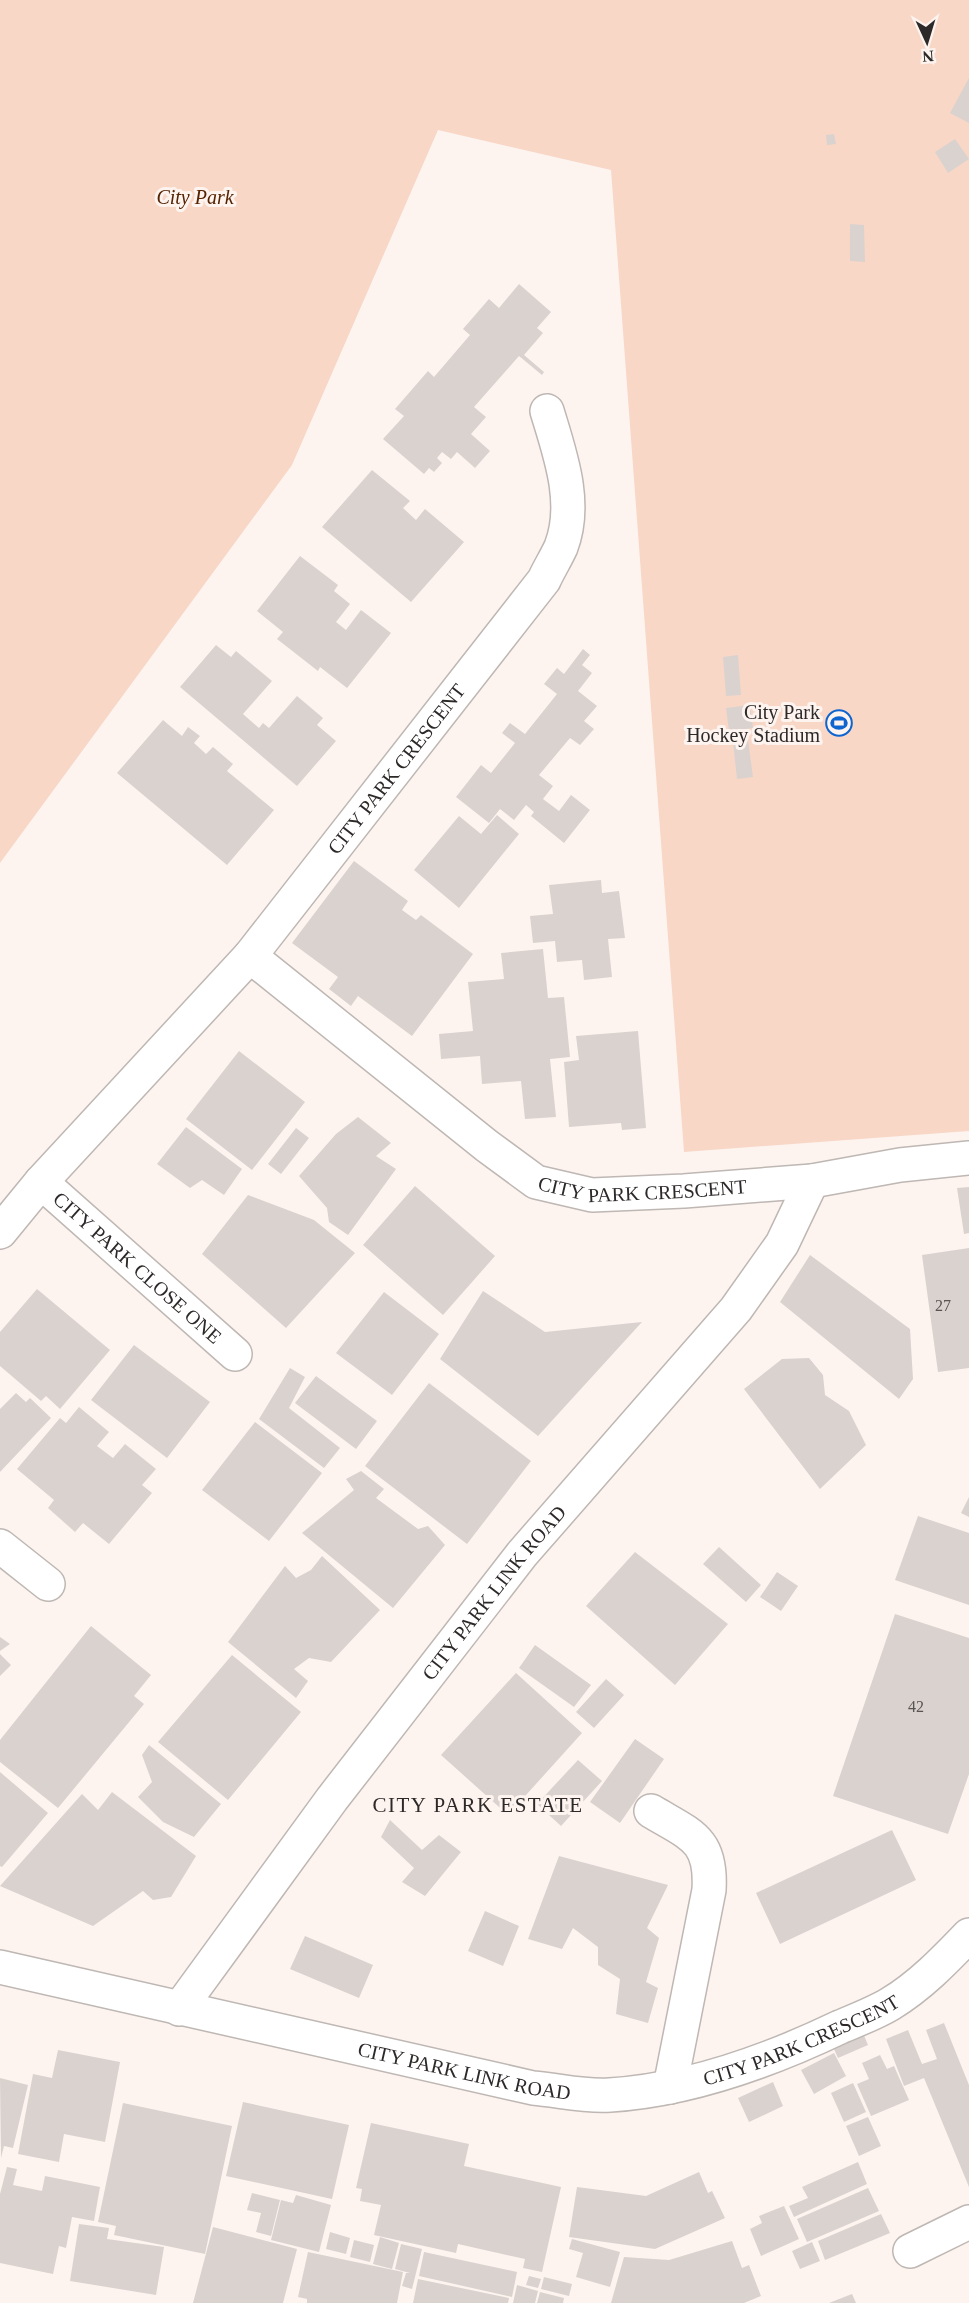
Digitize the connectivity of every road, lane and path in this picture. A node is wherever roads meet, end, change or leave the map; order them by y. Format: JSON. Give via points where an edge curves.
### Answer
{"nodes":[{"id":1,"x":547,"y":411,"type":"dead end"},
{"id":2,"x":250,"y":956,"type":"junction"},
{"id":3,"x":969,"y":1158,"type":"edge"},
{"id":4,"x":812,"y":1181,"type":"junction"},
{"id":5,"x":41,"y":1182,"type":"junction"},
{"id":6,"x":0,"y":1232,"type":"edge"},
{"id":7,"x":235,"y":1353,"type":"dead end"},
{"id":8,"x":0,"y":1545,"type":"edge"},
{"id":9,"x":48,"y":1584,"type":"dead end"},
{"id":10,"x":651,"y":1811,"type":"dead end"},
{"id":11,"x":969,"y":1935,"type":"edge"},
{"id":12,"x":0,"y":1967,"type":"edge"},
{"id":13,"x":179,"y":2009,"type":"junction"},
{"id":14,"x":670,"y":2086,"type":"junction"},
{"id":15,"x":609,"y":2096,"type":"joint"},
{"id":16,"x":969,"y":2222,"type":"edge"},
{"id":17,"x":910,"y":2251,"type":"dead end"}],
"edges":[{"from":1,"to":2,"type":"street","name":"CITY PARK CRESCENT","via":[[567,490],[561,545],[544,580]]},
{"from":2,"to":4,"type":"street","name":"CITY PARK CRESCENT","via":[[536,1182],[592,1195]]},
{"from":2,"to":5,"type":"street","name":"CITY PARK CRESCENT"},
{"from":3,"to":4,"type":"street","name":"CITY PARK CRESCENT","via":[[900,1165]]},
{"from":4,"to":13,"type":"street","name":"CITY PARK LINK ROAD","via":[[782,1244],[736,1309],[522,1554],[332,1799]]},
{"from":5,"to":6,"type":"street","name":"CITY PARK CRESCENT"},
{"from":5,"to":7,"type":"street","name":"CITY PARK CLOSE ONE"},
{"from":8,"to":9,"type":"street"},
{"from":10,"to":14,"type":"street","via":[[698,1839],[710,1869]]},
{"from":11,"to":14,"type":"street","name":"CITY PARK CRESCENT","via":[[937,1968],[890,2004],[767,2059]]},
{"from":12,"to":13,"type":"street","name":"CITY PARK LINK ROAD"},
{"from":13,"to":15,"type":"street","name":"CITY PARK LINK ROAD","via":[[533,2088]]},
{"from":14,"to":15,"type":"street","name":"CITY PARK CRESCENT"},
{"from":16,"to":17,"type":"street"}]}
